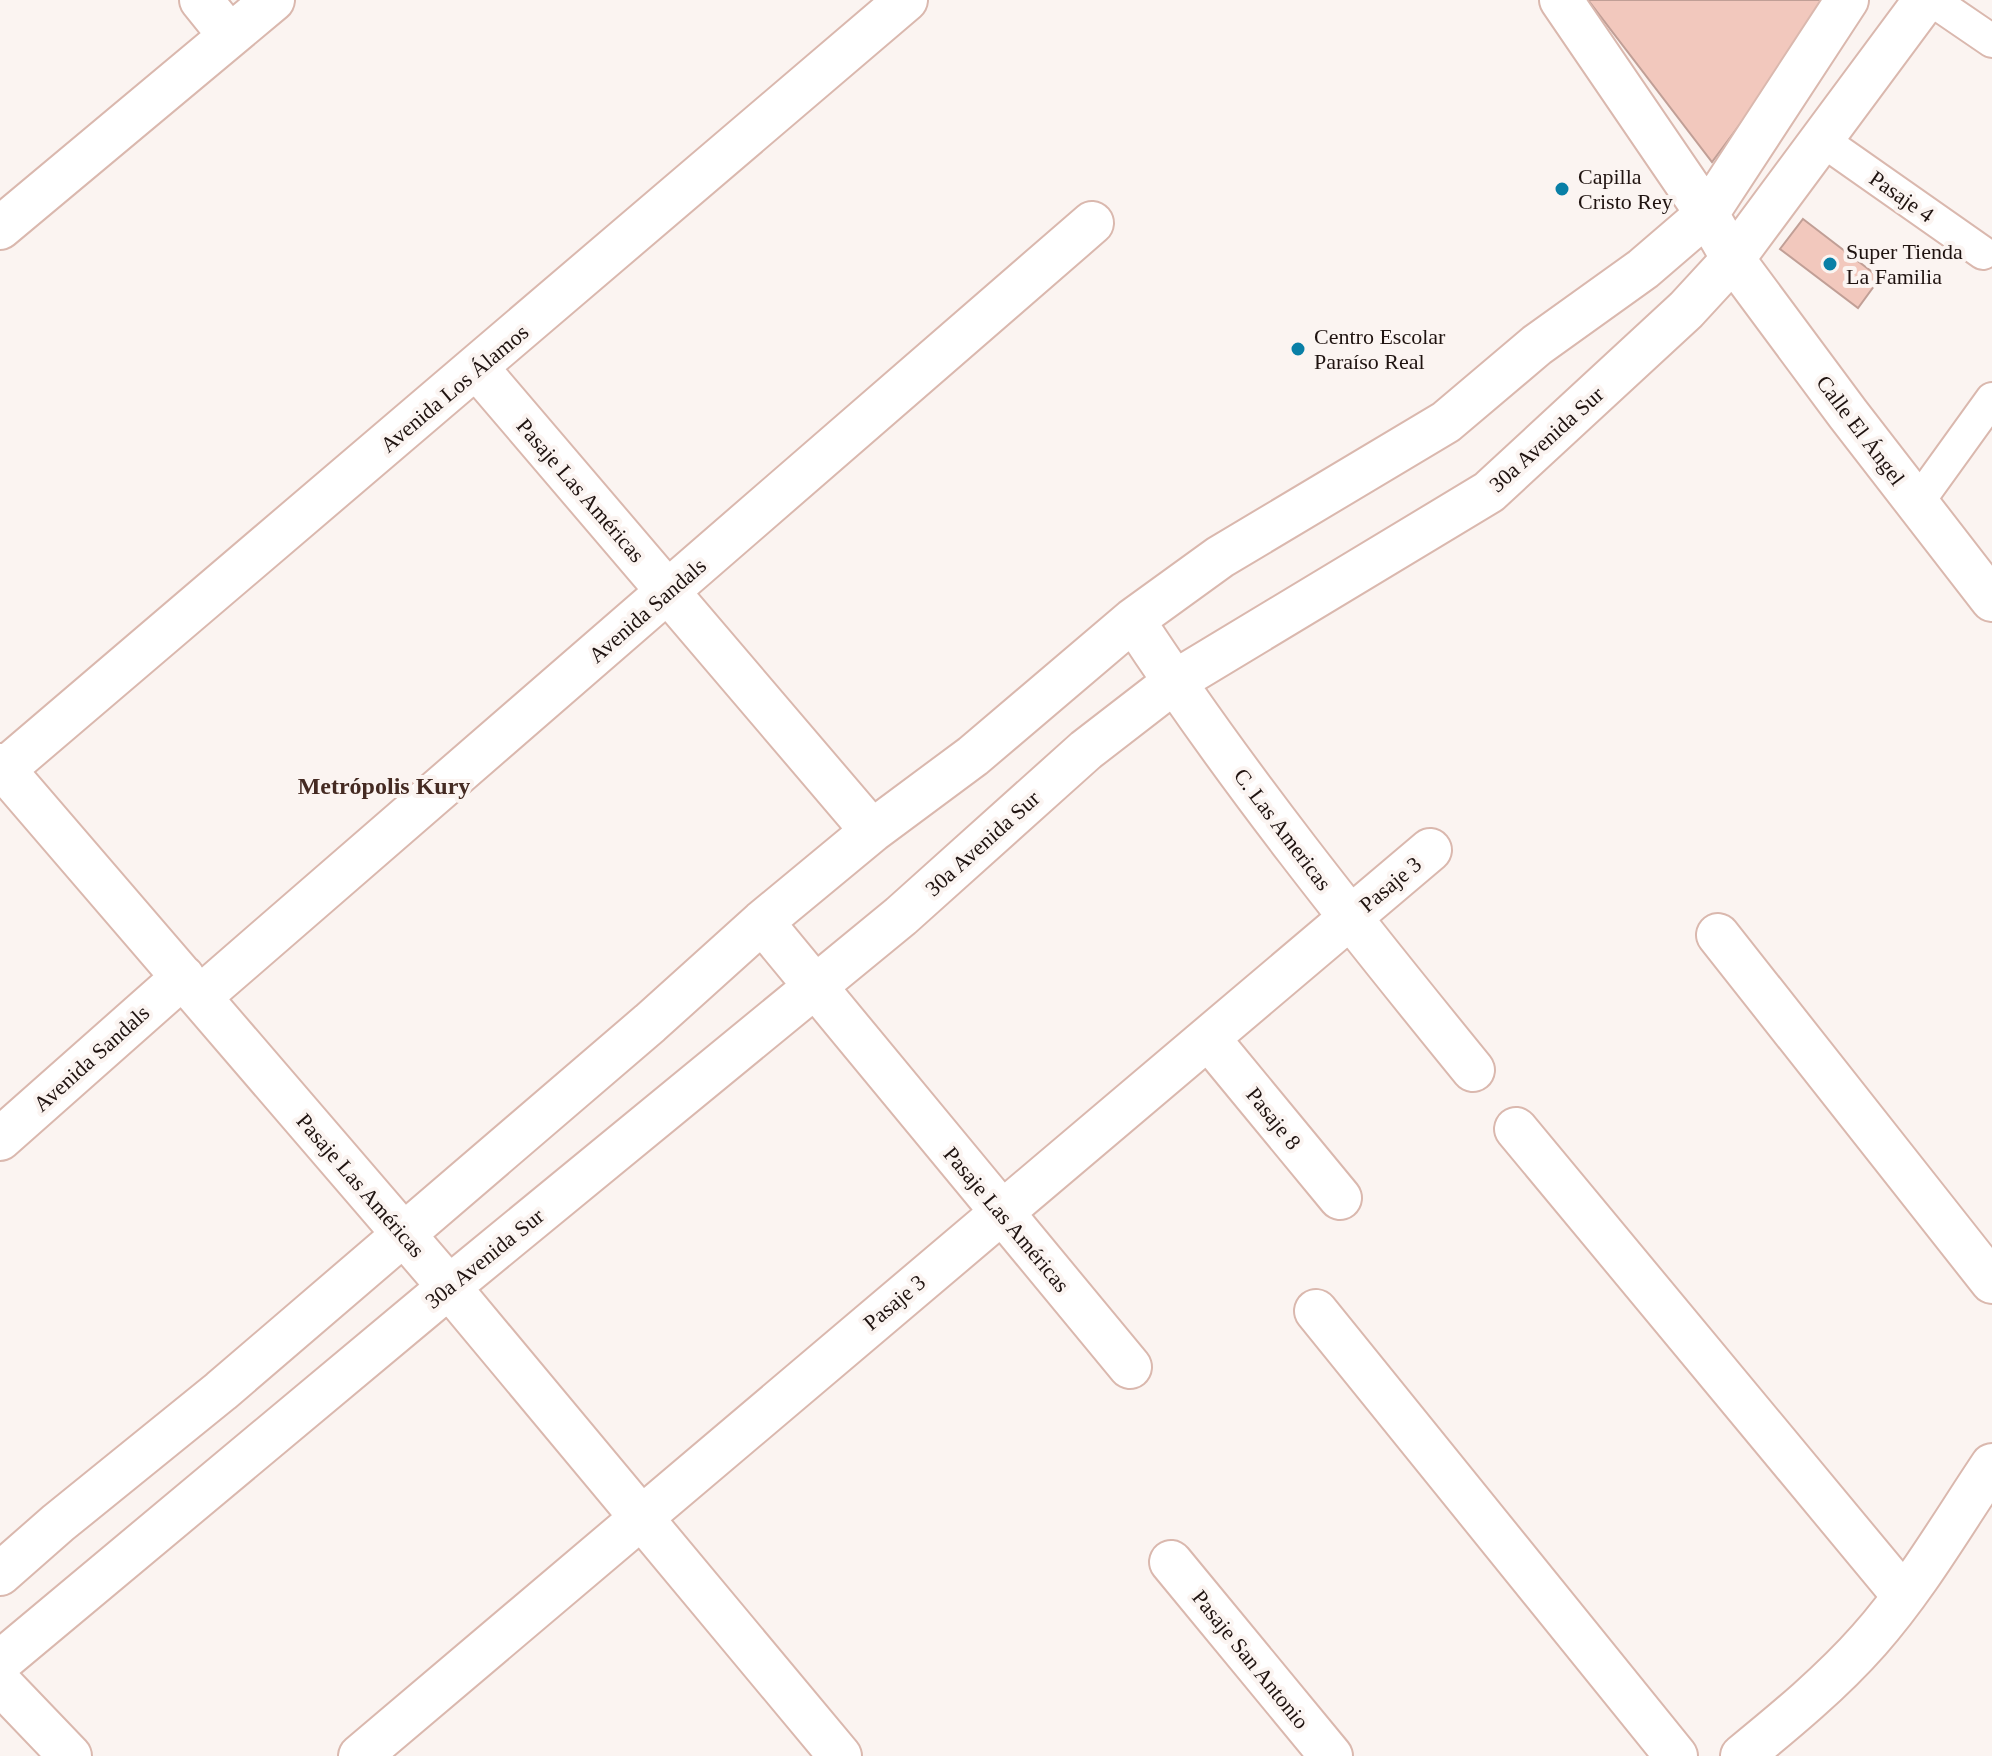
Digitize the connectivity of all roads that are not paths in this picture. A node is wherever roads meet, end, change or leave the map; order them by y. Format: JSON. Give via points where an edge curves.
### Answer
{"nodes":[{"id":1,"x":201,"y":0,"type":"edge"},
{"id":2,"x":273,"y":0,"type":"edge"},
{"id":3,"x":906,"y":0,"type":"edge"},
{"id":4,"x":1561,"y":0,"type":"edge"},
{"id":5,"x":1847,"y":0,"type":"edge"},
{"id":6,"x":1925,"y":0,"type":"edge"},
{"id":7,"x":1932,"y":0,"type":"edge"},
{"id":8,"x":230,"y":36,"type":"junction"},
{"id":9,"x":1992,"y":41,"type":"edge"},
{"id":10,"x":1822,"y":140,"type":"junction"},
{"id":11,"x":1707,"y":214,"type":"junction"},
{"id":12,"x":1092,"y":223,"type":"dead end"},
{"id":13,"x":0,"y":228,"type":"edge"},
{"id":14,"x":1983,"y":253,"type":"dead end"},
{"id":15,"x":1733,"y":259,"type":"junction"},
{"id":16,"x":477,"y":368,"type":"junction"},
{"id":17,"x":1992,"y":399,"type":"edge"},
{"id":18,"x":1917,"y":503,"type":"junction"},
{"id":19,"x":669,"y":591,"type":"junction"},
{"id":20,"x":1992,"y":600,"type":"edge"},
{"id":21,"x":1133,"y":620,"type":"junction"},
{"id":22,"x":1174,"y":682,"type":"junction"},
{"id":23,"x":1,"y":769,"type":"edge"},
{"id":24,"x":872,"y":831,"type":"junction"},
{"id":25,"x":1430,"y":850,"type":"dead end"},
{"id":26,"x":1350,"y":918,"type":"junction"},
{"id":27,"x":762,"y":922,"type":"junction"},
{"id":28,"x":1718,"y":935,"type":"dead end"},
{"id":29,"x":192,"y":987,"type":"junction"},
{"id":30,"x":814,"y":988,"type":"junction"},
{"id":31,"x":1208,"y":1038,"type":"junction"},
{"id":32,"x":1473,"y":1070,"type":"dead end"},
{"id":33,"x":1516,"y":1129,"type":"dead end"},
{"id":34,"x":0,"y":1139,"type":"edge"},
{"id":35,"x":1340,"y":1198,"type":"dead end"},
{"id":36,"x":1001,"y":1213,"type":"junction"},
{"id":37,"x":403,"y":1234,"type":"junction"},
{"id":38,"x":1992,"y":1282,"type":"edge"},
{"id":39,"x":449,"y":1287,"type":"junction"},
{"id":40,"x":1316,"y":1311,"type":"dead end"},
{"id":41,"x":1130,"y":1367,"type":"dead end"},
{"id":42,"x":1992,"y":1465,"type":"edge"},
{"id":43,"x":641,"y":1518,"type":"junction"},
{"id":44,"x":1171,"y":1562,"type":"dead end"},
{"id":45,"x":0,"y":1574,"type":"edge"},
{"id":46,"x":1903,"y":1595,"type":"junction"},
{"id":47,"x":0,"y":1662,"type":"edge"},
{"id":48,"x":0,"y":1683,"type":"edge"},
{"id":49,"x":70,"y":1756,"type":"edge"},
{"id":50,"x":360,"y":1756,"type":"edge"},
{"id":51,"x":840,"y":1756,"type":"edge"},
{"id":52,"x":1331,"y":1756,"type":"edge"},
{"id":53,"x":1676,"y":1756,"type":"edge"},
{"id":54,"x":1742,"y":1756,"type":"edge"}],
"edges":[{"from":1,"to":8,"type":"street"},
{"from":2,"to":8,"type":"street"},
{"from":3,"to":16,"type":"street","name":"Avenida Los Álamos"},
{"from":4,"to":11,"type":"street","name":"Calle El Ángel"},
{"from":5,"to":11,"type":"street"},
{"from":6,"to":10,"type":"street","name":"30a Avenida Sur"},
{"from":7,"to":9,"type":"street"},
{"from":8,"to":13,"type":"street"},
{"from":10,"to":14,"type":"street","name":"Pasaje 4"},
{"from":10,"to":15,"type":"street","name":"30a Avenida Sur"},
{"from":11,"to":15,"type":"street","name":"Calle El Ángel"},
{"from":11,"to":21,"type":"street","via":[[1446,422],[1220,557]]},
{"from":12,"to":19,"type":"street","name":"Avenida Sandals"},
{"from":15,"to":18,"type":"street","name":"Calle El Ángel"},
{"from":15,"to":22,"type":"street","name":"30a Avenida Sur","via":[[1686,310],[1489,492]]},
{"from":16,"to":19,"type":"street","name":"Pasaje Las Américas"},
{"from":16,"to":23,"type":"street","name":"Avenida Los Álamos"},
{"from":17,"to":18,"type":"street"},
{"from":18,"to":20,"type":"street","name":"Calle El Ángel"},
{"from":19,"to":24,"type":"street","name":"Pasaje Las Américas"},
{"from":19,"to":29,"type":"street","name":"Avenida Sandals"},
{"from":21,"to":22,"type":"street","name":"C. Las Americas"},
{"from":21,"to":24,"type":"street","via":[[973,756]]},
{"from":22,"to":26,"type":"street","name":"C. Las Americas"},
{"from":22,"to":30,"type":"street","name":"30a Avenida Sur","via":[[1086,750]]},
{"from":23,"to":29,"type":"street","name":"Pasaje Las Américas"},
{"from":24,"to":27,"type":"street"},
{"from":25,"to":26,"type":"street","name":"Pasaje 3"},
{"from":26,"to":31,"type":"street","name":"Pasaje 3"},
{"from":26,"to":32,"type":"street","name":"C. Las Americas"},
{"from":27,"to":30,"type":"street","name":"Pasaje Las Américas"},
{"from":27,"to":37,"type":"street"},
{"from":28,"to":38,"type":"street"},
{"from":29,"to":34,"type":"street","name":"Avenida Sandals"},
{"from":29,"to":37,"type":"street","name":"Pasaje Las Américas"},
{"from":30,"to":36,"type":"street","name":"Pasaje Las Américas"},
{"from":30,"to":39,"type":"street","name":"30a Avenida Sur"},
{"from":31,"to":35,"type":"street","name":"Pasaje 8"},
{"from":31,"to":36,"type":"street","name":"Pasaje 3"},
{"from":33,"to":46,"type":"street"},
{"from":36,"to":41,"type":"street","name":"Pasaje Las Américas"},
{"from":36,"to":43,"type":"street","name":"Pasaje 3"},
{"from":37,"to":39,"type":"street","name":"Pasaje Las Américas"},
{"from":37,"to":45,"type":"street"},
{"from":39,"to":43,"type":"street","name":"Pasaje Las Américas"},
{"from":39,"to":47,"type":"street","name":"30a Avenida Sur"},
{"from":40,"to":53,"type":"street"},
{"from":42,"to":46,"type":"street"},
{"from":43,"to":50,"type":"street","name":"Pasaje 3"},
{"from":43,"to":51,"type":"street","name":"Pasaje Las Américas"},
{"from":44,"to":52,"type":"street","name":"Pasaje San Antonio"},
{"from":46,"to":54,"type":"street","via":[[1869,1641]]},
{"from":48,"to":49,"type":"street"}]}
